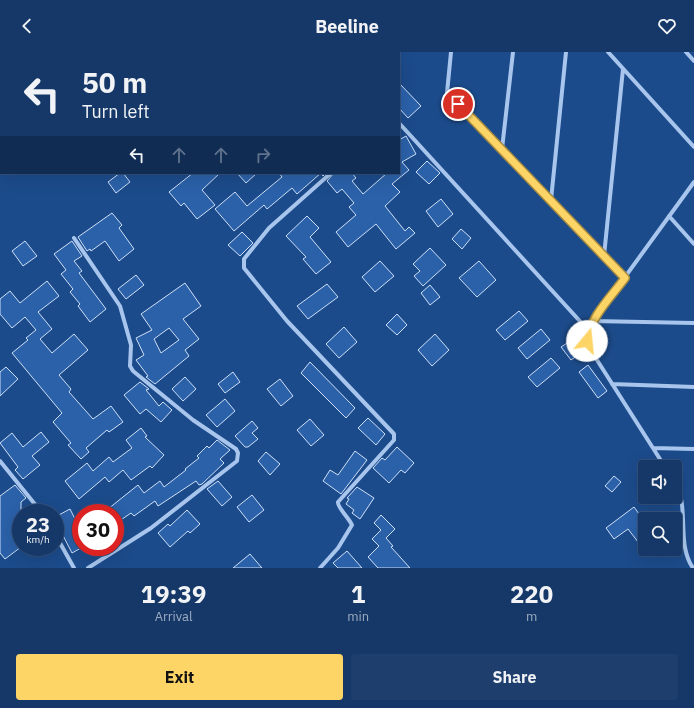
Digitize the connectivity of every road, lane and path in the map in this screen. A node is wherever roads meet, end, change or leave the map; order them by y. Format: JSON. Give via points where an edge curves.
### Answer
{"nodes":[{"id":1,"x":451,"y":52,"type":"edge"},
{"id":2,"x":513,"y":52,"type":"edge"},
{"id":3,"x":566,"y":52,"type":"edge"},
{"id":4,"x":608,"y":52,"type":"edge"},
{"id":5,"x":686,"y":52,"type":"edge"},
{"id":6,"x":694,"y":61,"type":"edge"},
{"id":7,"x":623,"y":69,"type":"junction"},
{"id":8,"x":400,"y":124,"type":"edge"},
{"id":9,"x":694,"y":147,"type":"edge"},
{"id":10,"x":502,"y":149,"type":"junction"},
{"id":11,"x":331,"y":174,"type":"edge"},
{"id":12,"x":694,"y":182,"type":"edge"},
{"id":13,"x":551,"y":200,"type":"junction"},
{"id":14,"x":669,"y":216,"type":"junction"},
{"id":15,"x":74,"y":238,"type":"dead end"},
{"id":16,"x":694,"y":244,"type":"edge"},
{"id":17,"x":604,"y":256,"type":"junction"},
{"id":18,"x":625,"y":278,"type":"junction"},
{"id":19,"x":593,"y":321,"type":"junction"},
{"id":20,"x":694,"y":323,"type":"edge"},
{"id":21,"x":588,"y":330,"type":"junction"},
{"id":22,"x":612,"y":384,"type":"junction"},
{"id":23,"x":694,"y":387,"type":"edge"},
{"id":24,"x":653,"y":448,"type":"junction"},
{"id":25,"x":694,"y":449,"type":"edge"},
{"id":26,"x":661,"y":460,"type":"edge"},
{"id":27,"x":0,"y":461,"type":"edge"},
{"id":28,"x":35,"y":504,"type":"edge"},
{"id":29,"x":682,"y":504,"type":"edge"},
{"id":30,"x":64,"y":550,"type":"edge"},
{"id":31,"x":74,"y":568,"type":"edge"},
{"id":32,"x":88,"y":568,"type":"edge"},
{"id":33,"x":320,"y":568,"type":"edge"},
{"id":34,"x":694,"y":568,"type":"edge"}],
"edges":[{"from":1,"to":10,"type":"street","via":[[447,93]]},
{"from":2,"to":10,"type":"street"},
{"from":3,"to":13,"type":"street"},
{"from":4,"to":7,"type":"street"},
{"from":5,"to":6,"type":"street"},
{"from":7,"to":9,"type":"street"},
{"from":7,"to":17,"type":"street"},
{"from":8,"to":21,"type":"street"},
{"from":10,"to":13,"type":"street"},
{"from":11,"to":33,"type":"street","via":[[269,228],[244,259],[244,268],[287,321],[394,434],[394,440],[338,502],[352,525],[338,548]]},
{"from":12,"to":14,"type":"street"},
{"from":13,"to":17,"type":"street"},
{"from":14,"to":16,"type":"street"},
{"from":14,"to":18,"type":"street"},
{"from":15,"to":32,"type":"street","via":[[120,306],[131,345],[130,366],[133,371],[238,453],[237,461],[157,523]]},
{"from":17,"to":18,"type":"street"},
{"from":18,"to":19,"type":"street"},
{"from":19,"to":20,"type":"street"},
{"from":19,"to":21,"type":"street"},
{"from":21,"to":22,"type":"street","via":[[587,341],[590,349]]},
{"from":22,"to":23,"type":"street"},
{"from":22,"to":24,"type":"street"},
{"from":24,"to":25,"type":"street"},
{"from":24,"to":26,"type":"street"},
{"from":27,"to":28,"type":"street"},
{"from":29,"to":34,"type":"street","via":[[687,559]]},
{"from":30,"to":31,"type":"street"}]}
